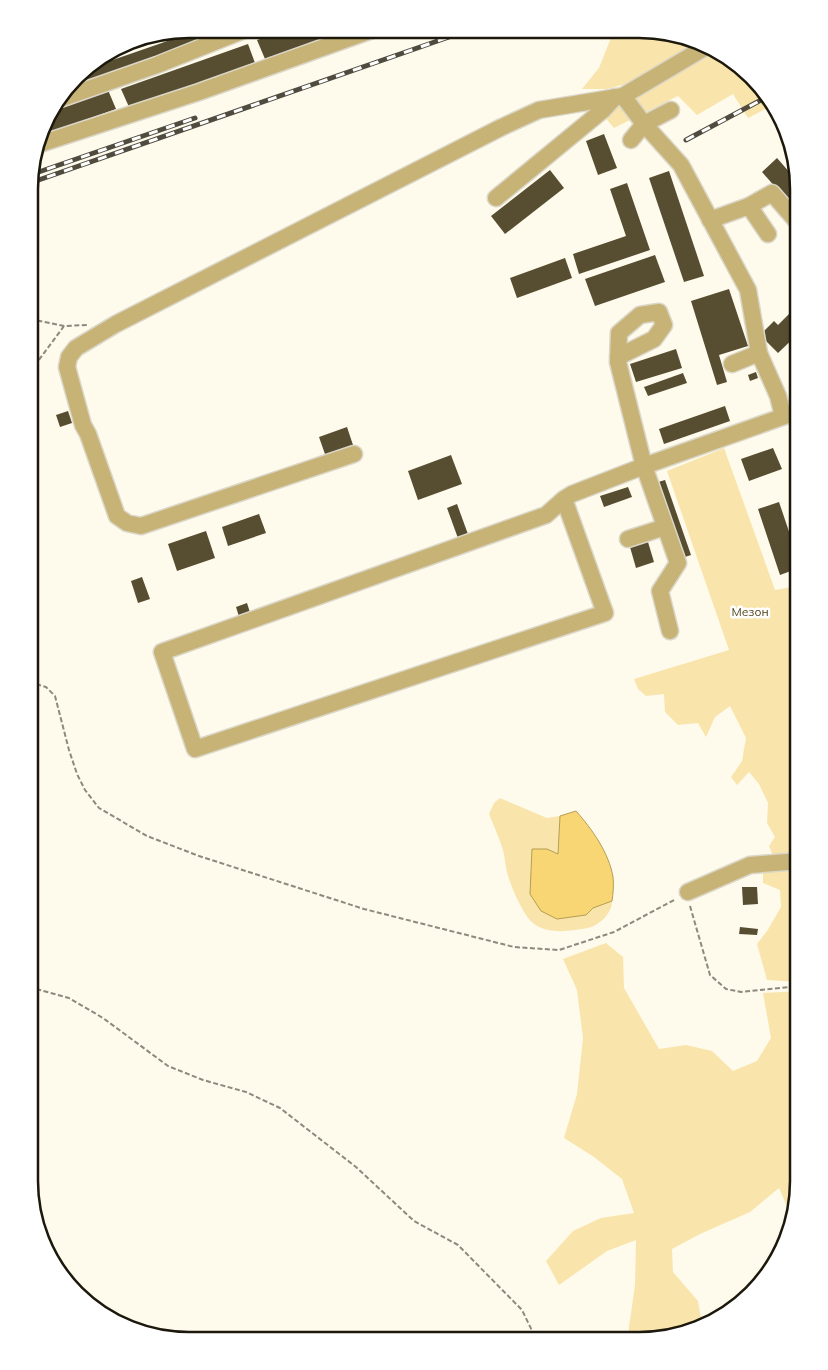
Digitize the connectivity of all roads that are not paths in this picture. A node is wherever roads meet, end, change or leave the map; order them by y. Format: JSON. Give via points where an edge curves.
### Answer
{"nodes":[{"id":1,"x":221,"y":38,"type":"edge"},
{"id":2,"x":350,"y":38,"type":"edge"},
{"id":3,"x":700,"y":50,"type":"edge"},
{"id":4,"x":69,"y":96,"type":"edge"},
{"id":5,"x":619,"y":97,"type":"junction"},
{"id":6,"x":671,"y":110,"type":"dead end"},
{"id":7,"x":644,"y":124,"type":"junction"},
{"id":8,"x":631,"y":140,"type":"dead end"},
{"id":9,"x":44,"y":143,"type":"edge"},
{"id":10,"x":496,"y":198,"type":"dead end"},
{"id":11,"x":750,"y":206,"type":"junction"},
{"id":12,"x":790,"y":214,"type":"edge"},
{"id":13,"x":710,"y":220,"type":"junction"},
{"id":14,"x":768,"y":234,"type":"dead end"},
{"id":15,"x":759,"y":353,"type":"junction"},
{"id":16,"x":618,"y":356,"type":"dead end"},
{"id":17,"x":732,"y":364,"type":"dead end"},
{"id":18,"x":790,"y":414,"type":"edge"},
{"id":19,"x":783,"y":416,"type":"junction"},
{"id":20,"x":354,"y":454,"type":"dead end"},
{"id":21,"x":644,"y":466,"type":"junction"},
{"id":22,"x":564,"y":499,"type":"junction"},
{"id":23,"x":665,"y":527,"type":"junction"},
{"id":24,"x":628,"y":539,"type":"dead end"},
{"id":25,"x":670,"y":631,"type":"dead end"},
{"id":26,"x":790,"y":862,"type":"edge"},
{"id":27,"x":688,"y":892,"type":"road end"}],
"edges":[{"from":1,"to":4,"type":"street"},
{"from":2,"to":9,"type":"street"},
{"from":3,"to":5,"type":"street"},
{"from":5,"to":7,"type":"street"},
{"from":5,"to":10,"type":"street"},
{"from":5,"to":20,"type":"street","via":[[539,110],[116,324],[76,348],[69,357],[67,367],[83,425],[117,516],[127,523],[141,526]]},
{"from":6,"to":7,"type":"street"},
{"from":7,"to":8,"type":"street"},
{"from":7,"to":13,"type":"street","via":[[681,165]]},
{"from":11,"to":12,"type":"street","via":[[772,193]]},
{"from":11,"to":13,"type":"street"},
{"from":11,"to":14,"type":"street"},
{"from":13,"to":15,"type":"street","via":[[748,290]]},
{"from":15,"to":17,"type":"street"},
{"from":15,"to":19,"type":"street"},
{"from":16,"to":21,"type":"street"},
{"from":18,"to":19,"type":"street"},
{"from":19,"to":21,"type":"street"},
{"from":21,"to":22,"type":"street"},
{"from":21,"to":23,"type":"street"},
{"from":22,"to":22,"type":"street","via":[[546,515],[162,652],[195,749],[605,613]]},
{"from":23,"to":24,"type":"street"},
{"from":23,"to":25,"type":"street","via":[[678,563],[660,590]]},
{"from":26,"to":27,"type":"street","via":[[750,866]]}]}
